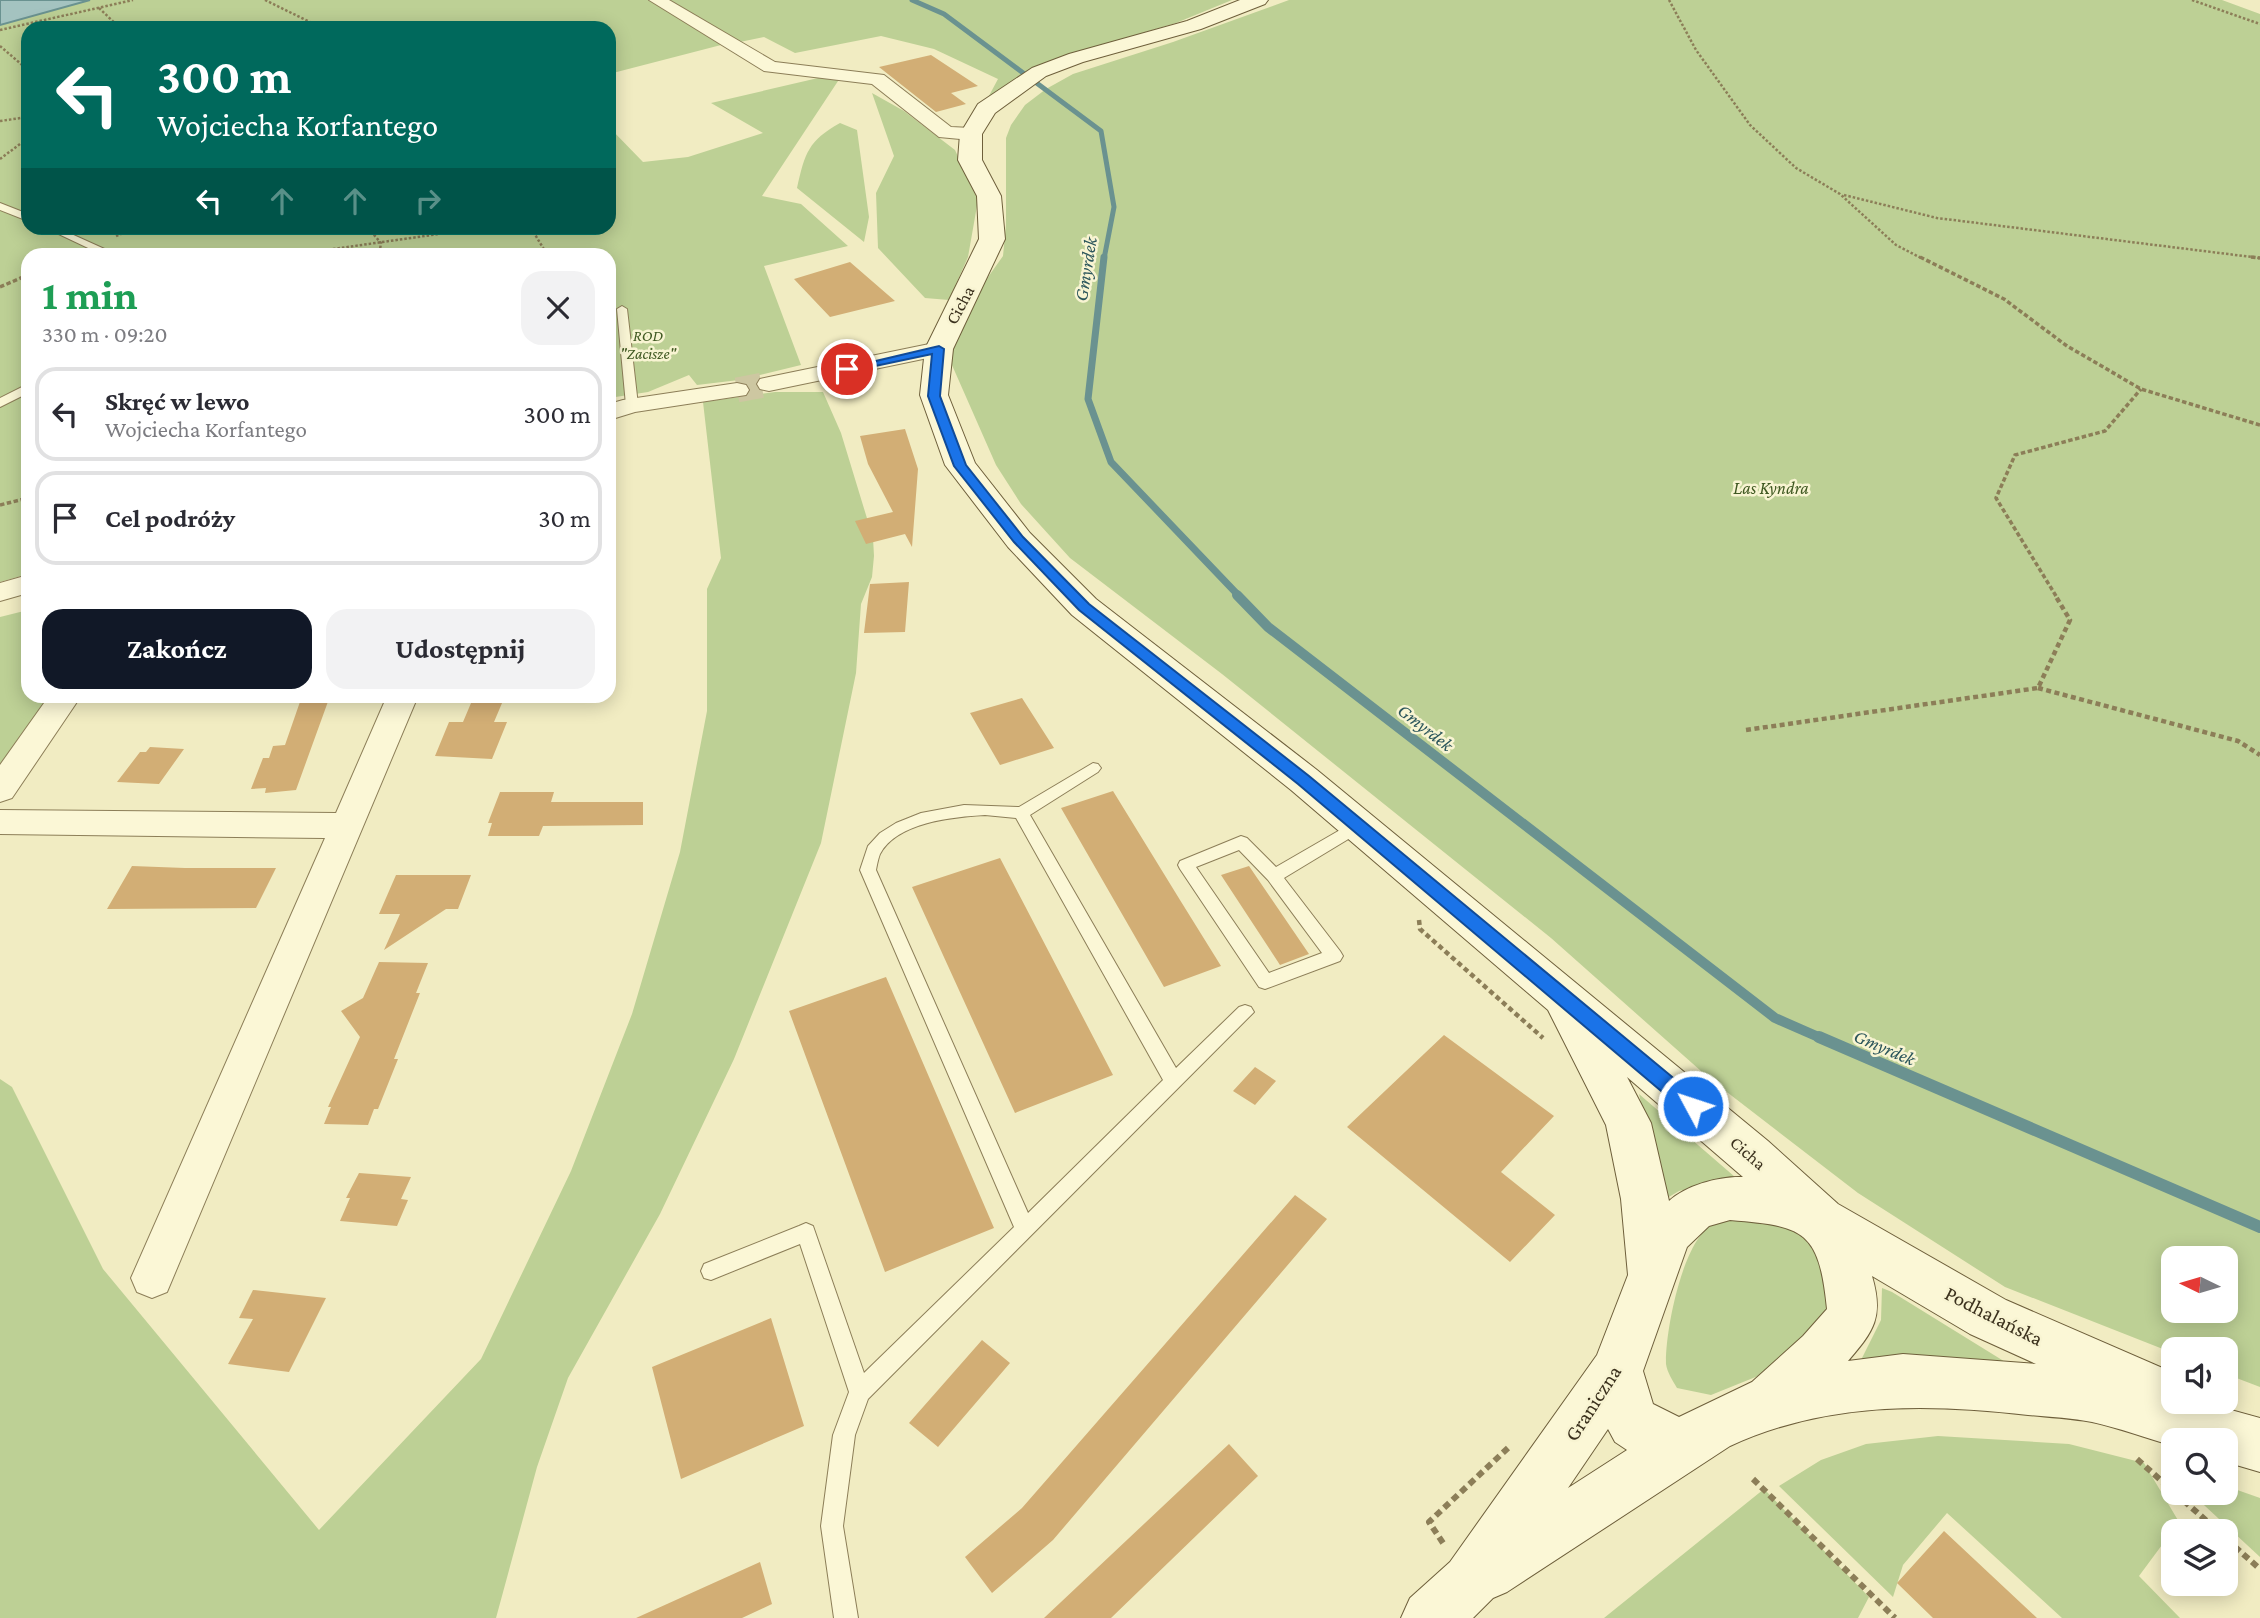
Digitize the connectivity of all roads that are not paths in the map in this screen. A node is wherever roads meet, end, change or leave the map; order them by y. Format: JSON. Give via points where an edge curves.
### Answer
{"nodes":[{"id":1,"x":657,"y":0,"type":"edge"},
{"id":2,"x":1258,"y":0,"type":"edge"},
{"id":3,"x":971,"y":134,"type":"junction"},
{"id":4,"x":0,"y":206,"type":"edge"},
{"id":5,"x":21,"y":215,"type":"edge"},
{"id":6,"x":67,"y":235,"type":"edge"},
{"id":7,"x":97,"y":248,"type":"edge"},
{"id":8,"x":622,"y":309,"type":"dead end"},
{"id":9,"x":939,"y":349,"type":"junction"},
{"id":10,"x":769,"y":384,"type":"tunnel mouth"},
{"id":11,"x":737,"y":390,"type":"tunnel mouth"},
{"id":12,"x":21,"y":392,"type":"edge"},
{"id":13,"x":0,"y":403,"type":"edge"},
{"id":14,"x":621,"y":408,"type":"edge"},
{"id":15,"x":21,"y":586,"type":"edge"},
{"id":16,"x":0,"y":592,"type":"edge"},
{"id":17,"x":61,"y":703,"type":"edge"},
{"id":18,"x":401,"y":703,"type":"edge"},
{"id":19,"x":1093,"y":768,"type":"dead end"},
{"id":20,"x":0,"y":790,"type":"edge"},
{"id":21,"x":1021,"y":813,"type":"junction"},
{"id":22,"x":0,"y":822,"type":"edge"},
{"id":23,"x":1359,"y":825,"type":"junction"},
{"id":24,"x":348,"y":826,"type":"junction"},
{"id":25,"x":1274,"y":876,"type":"junction"},
{"id":26,"x":1554,"y":989,"type":"junction"},
{"id":27,"x":1245,"y":1012,"type":"dead end"},
{"id":28,"x":1174,"y":1082,"type":"junction"},
{"id":29,"x":1821,"y":1220,"type":"junction"},
{"id":30,"x":1026,"y":1229,"type":"junction"},
{"id":31,"x":711,"y":1271,"type":"dead end"},
{"id":32,"x":1651,"y":1276,"type":"junction"},
{"id":33,"x":152,"y":1278,"type":"dead end"},
{"id":34,"x":1617,"y":1371,"type":"junction"},
{"id":35,"x":860,"y":1392,"type":"junction"},
{"id":36,"x":2161,"y":1395,"type":"edge"},
{"id":37,"x":1767,"y":1404,"type":"junction"},
{"id":38,"x":2201,"y":1414,"type":"edge"},
{"id":39,"x":2260,"y":1444,"type":"edge"},
{"id":40,"x":1683,"y":1445,"type":"junction"},
{"id":41,"x":1470,"y":1582,"type":"junction"},
{"id":42,"x":846,"y":1618,"type":"edge"},
{"id":43,"x":1430,"y":1618,"type":"edge"}],
"edges":[{"from":1,"to":3,"type":"street","via":[[770,67],[877,79],[946,133]]},
{"from":2,"to":3,"type":"street","via":[[1076,58],[1031,77],[986,108]]},
{"from":3,"to":9,"type":"street","name":"Cicha","via":[[971,160],[989,196],[992,239]]},
{"from":4,"to":5,"type":"lane"},
{"from":6,"to":7,"type":"lane"},
{"from":8,"to":14,"type":"lane"},
{"from":9,"to":10,"type":"street"},
{"from":9,"to":23,"type":"street","name":"Cicha","via":[[934,396],[960,466],[1019,540],[1084,607]]},
{"from":11,"to":14,"type":"street"},
{"from":12,"to":13,"type":"lane"},
{"from":15,"to":16,"type":"street"},
{"from":17,"to":20,"type":"street"},
{"from":18,"to":24,"type":"street"},
{"from":19,"to":21,"type":"lane"},
{"from":21,"to":28,"type":"lane"},
{"from":21,"to":30,"type":"lane","via":[[961,810],[916,821],[895,830],[874,850],[867,870]]},
{"from":22,"to":24,"type":"street"},
{"from":23,"to":25,"type":"lane"},
{"from":23,"to":26,"type":"street","name":"Cicha"},
{"from":24,"to":33,"type":"street"},
{"from":25,"to":25,"type":"lane","via":[[1335,956],[1265,982],[1186,865],[1241,842]]},
{"from":26,"to":29,"type":"street","name":"Cicha"},
{"from":26,"to":32,"type":"street","via":[[1628,1123],[1645,1199]]},
{"from":27,"to":28,"type":"lane"},
{"from":28,"to":30,"type":"lane"},
{"from":29,"to":32,"type":"street","name":"Graniczna","via":[[1780,1202],[1730,1198],[1694,1209],[1668,1233]]},
{"from":29,"to":36,"type":"street","name":"Podhalańska","via":[[1988,1317]]},
{"from":29,"to":37,"type":"street","via":[[1836,1236],[1853,1317]]},
{"from":30,"to":35,"type":"lane"},
{"from":31,"to":35,"type":"lane","via":[[806,1232]]},
{"from":32,"to":34,"type":"street","name":"Graniczna"},
{"from":34,"to":40,"type":"street","via":[[1626,1413],[1642,1433]]},
{"from":34,"to":41,"type":"street","name":"Graniczna"},
{"from":35,"to":42,"type":"lane","via":[[844,1435],[832,1526]]},
{"from":37,"to":39,"type":"street","via":[[1903,1380],[1993,1385],[2091,1396]]},
{"from":37,"to":40,"type":"street"},
{"from":38,"to":39,"type":"street","name":"Podhalańska"},
{"from":40,"to":41,"type":"street"},
{"from":41,"to":43,"type":"street","name":"Graniczna"}]}
